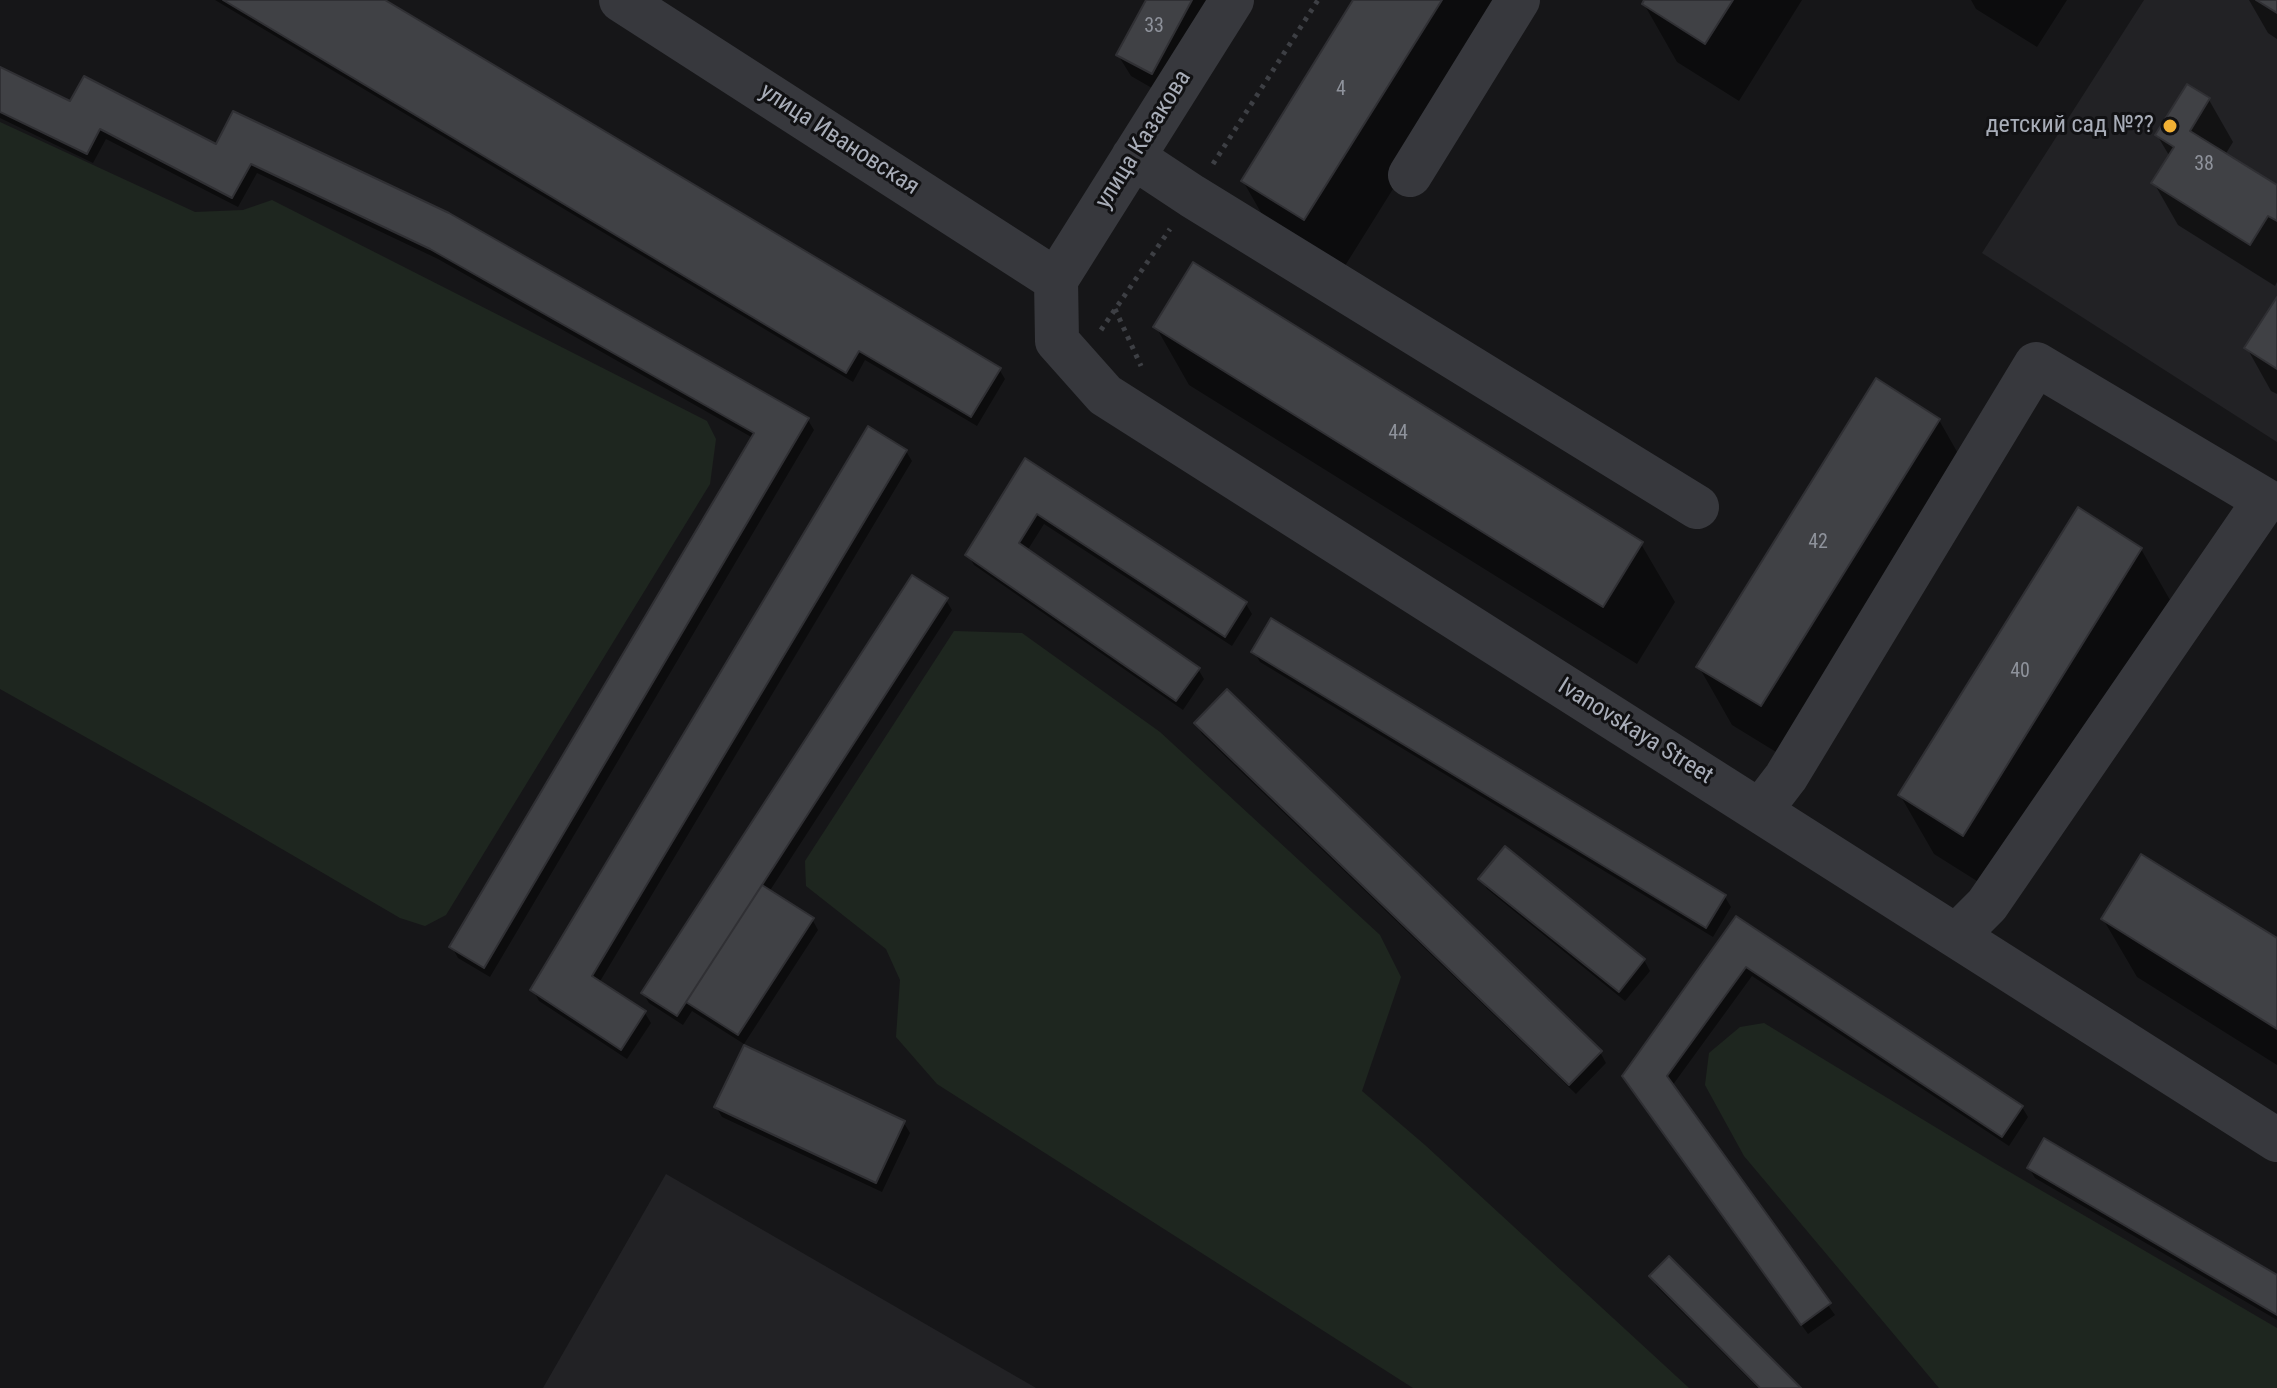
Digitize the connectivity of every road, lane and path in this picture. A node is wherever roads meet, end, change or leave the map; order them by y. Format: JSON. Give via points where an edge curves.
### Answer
{"nodes":[{"id":1,"x":621,"y":0,"type":"edge"},
{"id":2,"x":1232,"y":0,"type":"edge"},
{"id":3,"x":1518,"y":0,"type":"edge"},
{"id":4,"x":1133,"y":157,"type":"junction"},
{"id":5,"x":1410,"y":175,"type":"dead end"},
{"id":6,"x":1056,"y":280,"type":"junction"},
{"id":7,"x":1697,"y":507,"type":"dead end"},
{"id":8,"x":1760,"y":811,"type":"junction"},
{"id":9,"x":1956,"y":936,"type":"junction"},
{"id":10,"x":2277,"y":1140,"type":"edge"}],
"edges":[{"from":1,"to":6,"type":"street","name":"улица Ивановская"},
{"from":2,"to":4,"type":"street","name":"улица Казакова"},
{"from":3,"to":5,"type":"street"},
{"from":4,"to":6,"type":"street","name":"улица Казакова"},
{"from":4,"to":7,"type":"street"},
{"from":6,"to":8,"type":"street","name":"Ivanovskaya Street","via":[[1057,341],[1105,395]]},
{"from":8,"to":9,"type":"street","name":"Ivanovskaya Street"},
{"from":8,"to":9,"type":"street","via":[[1786,777],[2036,364],[2265,500],[1987,905]]},
{"from":9,"to":10,"type":"street","name":"Ivanovskaya Street"}]}
